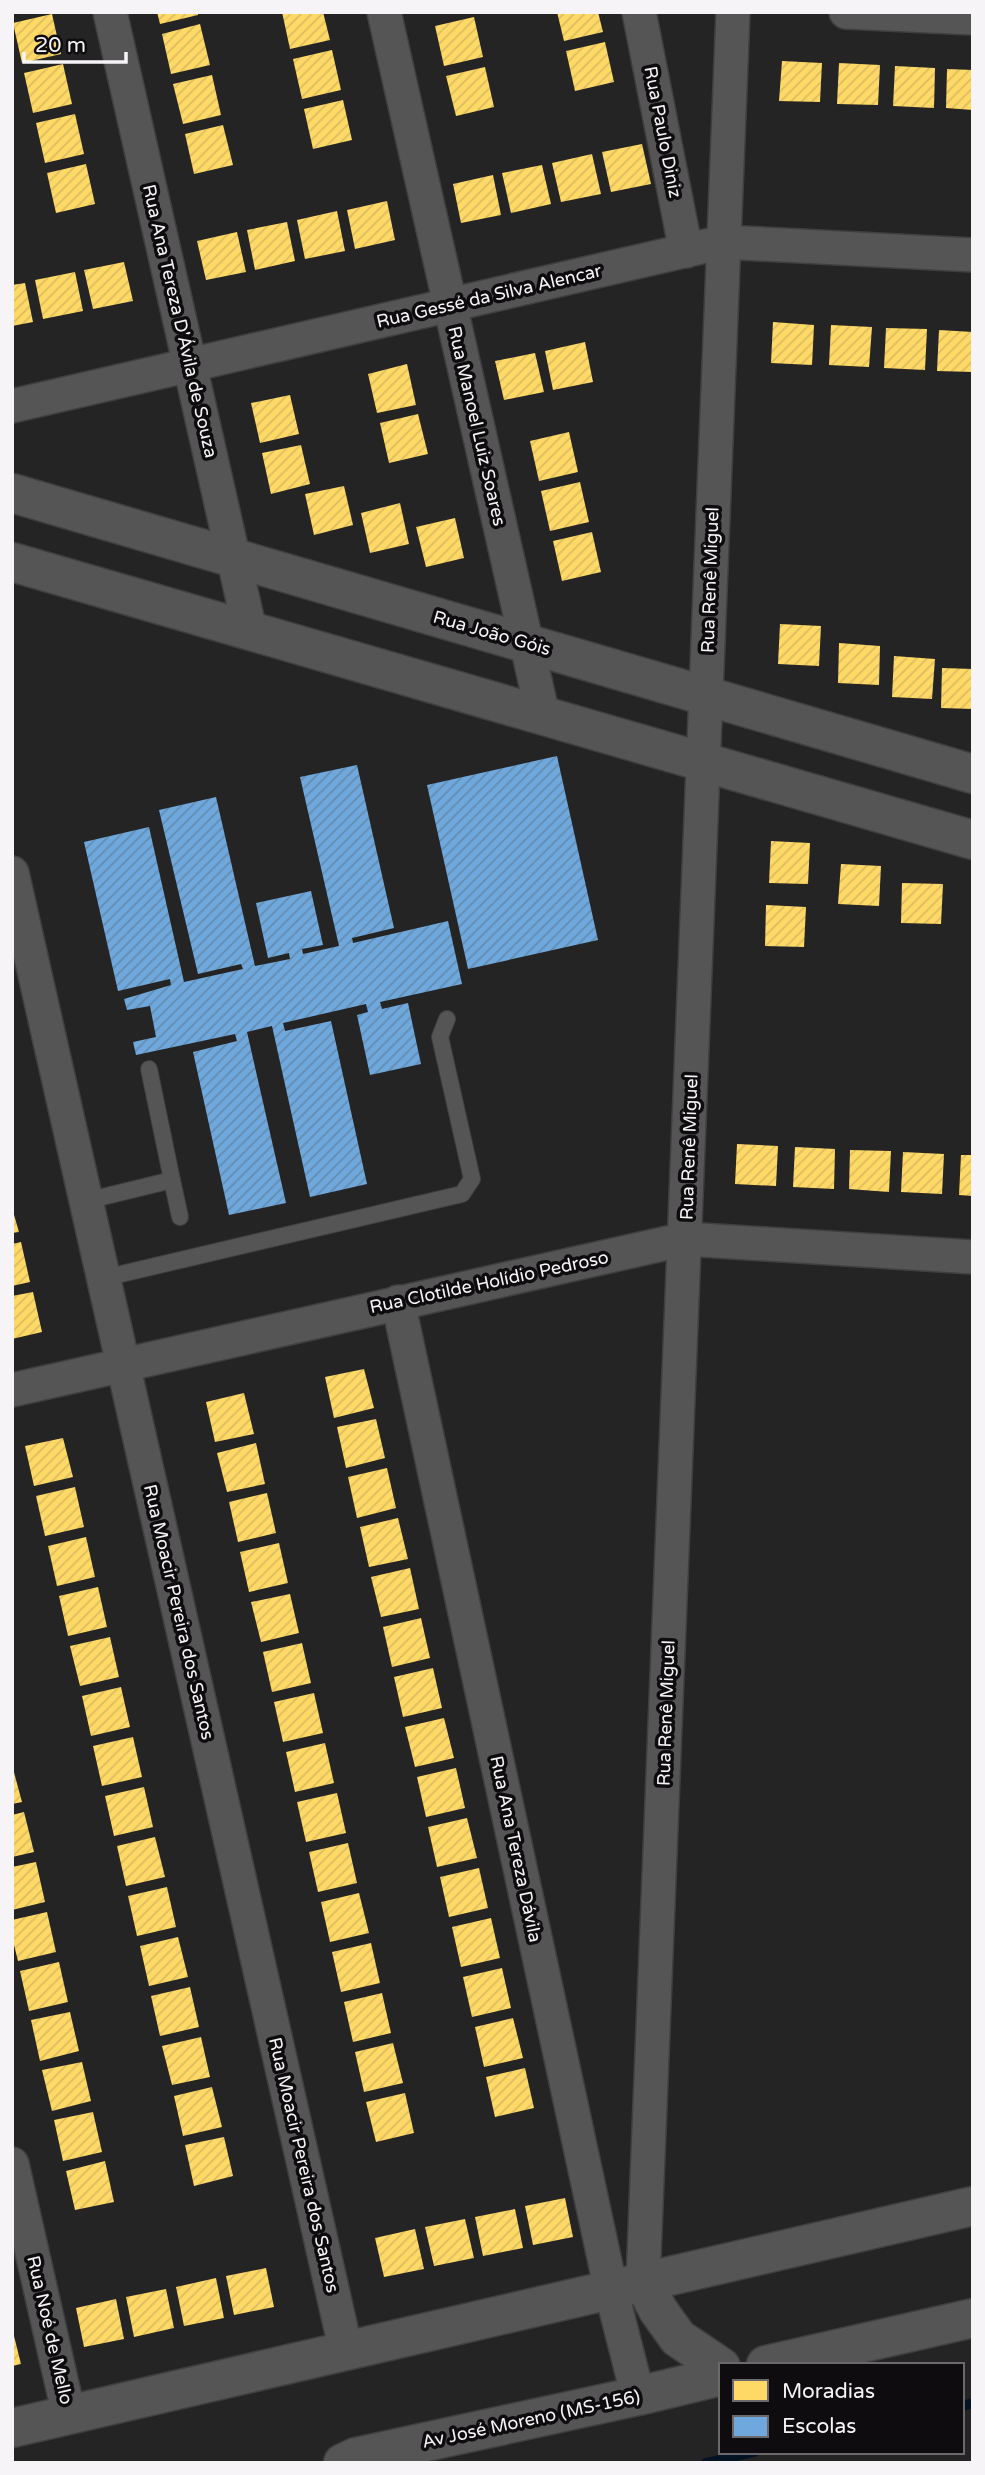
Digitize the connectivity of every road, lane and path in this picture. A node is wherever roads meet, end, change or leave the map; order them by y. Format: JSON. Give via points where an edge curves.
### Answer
{"nodes":[{"id":1,"x":110,"y":12,"type":"edge"},
{"id":2,"x":384,"y":12,"type":"edge"},
{"id":3,"x":639,"y":12,"type":"edge"},
{"id":4,"x":733,"y":12,"type":"edge"},
{"id":5,"x":846,"y":12,"type":"edge"},
{"id":6,"x":973,"y":18,"type":"edge"},
{"id":7,"x":723,"y":242,"type":"junction"},
{"id":8,"x":686,"y":251,"type":"junction"},
{"id":9,"x":973,"y":255,"type":"edge"},
{"id":10,"x":450,"y":305,"type":"junction"},
{"id":11,"x":190,"y":365,"type":"junction"},
{"id":12,"x":12,"y":406,"type":"edge"},
{"id":13,"x":12,"y":493,"type":"edge"},
{"id":14,"x":235,"y":558,"type":"junction"},
{"id":15,"x":12,"y":562,"type":"edge"},
{"id":16,"x":250,"y":631,"type":"junction"},
{"id":17,"x":527,"y":643,"type":"junction"},
{"id":18,"x":706,"y":696,"type":"junction"},
{"id":19,"x":543,"y":716,"type":"junction"},
{"id":20,"x":704,"y":761,"type":"junction"},
{"id":21,"x":973,"y":774,"type":"edge"},
{"id":22,"x":973,"y":840,"type":"edge"},
{"id":23,"x":12,"y":873,"type":"edge"},
{"id":24,"x":447,"y":1019,"type":"dead end"},
{"id":25,"x":149,"y":1069,"type":"dead end"},
{"id":26,"x":172,"y":1180,"type":"junction"},
{"id":27,"x":86,"y":1201,"type":"junction"},
{"id":28,"x":180,"y":1217,"type":"dead end"},
{"id":29,"x":685,"y":1239,"type":"junction"},
{"id":30,"x":973,"y":1257,"type":"edge"},
{"id":31,"x":104,"y":1278,"type":"junction"},
{"id":32,"x":398,"y":1302,"type":"junction"},
{"id":33,"x":123,"y":1365,"type":"junction"},
{"id":34,"x":12,"y":1390,"type":"edge"},
{"id":35,"x":12,"y":2164,"type":"edge"},
{"id":36,"x":973,"y":2206,"type":"edge"},
{"id":37,"x":627,"y":2285,"type":"junction"},
{"id":38,"x":973,"y":2318,"type":"edge"},
{"id":39,"x":346,"y":2351,"type":"junction"},
{"id":40,"x":775,"y":2363,"type":"edge"},
{"id":41,"x":719,"y":2366,"type":"edge"},
{"id":42,"x":719,"y":2376,"type":"edge"},
{"id":43,"x":638,"y":2396,"type":"junction"},
{"id":44,"x":69,"y":2415,"type":"junction"},
{"id":45,"x":12,"y":2428,"type":"edge"},
{"id":46,"x":350,"y":2461,"type":"edge"}],
"edges":[{"from":1,"to":11,"type":"street","name":"Rua Ana Tereza D'Ávila de Souza"},
{"from":2,"to":10,"type":"street","name":"Rua Manoel Luiz Soares"},
{"from":3,"to":8,"type":"street","name":"Rua Paulo Diniz"},
{"from":4,"to":7,"type":"street","name":"Rua Renê Miguel"},
{"from":5,"to":6,"type":"street"},
{"from":7,"to":8,"type":"street","name":"Rua Gessé da Silva Alencar"},
{"from":7,"to":9,"type":"street","name":"Rua Gessé da Silva Alencar"},
{"from":7,"to":18,"type":"street","name":"Rua Renê Miguel"},
{"from":8,"to":10,"type":"street","name":"Rua Gessé da Silva Alencar"},
{"from":10,"to":11,"type":"street","name":"Rua Gessé da Silva Alencar"},
{"from":10,"to":17,"type":"street","name":"Rua Manoel Luiz Soares"},
{"from":11,"to":12,"type":"street","name":"Rua Gessé da Silva Alencar"},
{"from":11,"to":14,"type":"street","name":"Rua Ana Tereza D'Ávila de Souza"},
{"from":13,"to":14,"type":"street","name":"Rua João Góis"},
{"from":14,"to":16,"type":"street","name":"Rua Ana Tereza D'Ávila de Souza"},
{"from":14,"to":17,"type":"street","name":"Rua João Góis"},
{"from":15,"to":16,"type":"street"},
{"from":16,"to":19,"type":"street"},
{"from":17,"to":18,"type":"street","name":"Rua João Góis"},
{"from":17,"to":19,"type":"street","name":"Rua Manoel Luiz Soares"},
{"from":18,"to":20,"type":"street","name":"Rua Renê Miguel"},
{"from":18,"to":21,"type":"street","name":"Rua João Góis"},
{"from":19,"to":20,"type":"street"},
{"from":20,"to":22,"type":"street"},
{"from":20,"to":29,"type":"street","name":"Rua Renê Miguel"},
{"from":23,"to":27,"type":"street","name":"Rua Moacir Pereira dos Santos"},
{"from":24,"to":31,"type":"lane","via":[[440,1037],[472,1179],[462,1194]]},
{"from":25,"to":26,"type":"lane"},
{"from":26,"to":27,"type":"lane"},
{"from":26,"to":28,"type":"lane"},
{"from":27,"to":31,"type":"street","name":"Rua Moacir Pereira dos Santos"},
{"from":29,"to":30,"type":"street","name":"Rua Clotilde Holídio Pedroso"},
{"from":29,"to":32,"type":"street","name":"Rua Clotilde Holídio Pedroso"},
{"from":29,"to":37,"type":"street","name":"Rua Renê Miguel"},
{"from":31,"to":33,"type":"street","name":"Rua Moacir Pereira dos Santos"},
{"from":32,"to":33,"type":"street","name":"Rua Clotilde Holídio Pedroso"},
{"from":32,"to":37,"type":"street","name":"Rua Ana Tereza Dávila"},
{"from":33,"to":34,"type":"street","name":"Rua Clotilde Holídio Pedroso"},
{"from":33,"to":39,"type":"street","name":"Rua Moacir Pereira dos Santos"},
{"from":35,"to":44,"type":"street","name":"Rua Noé de Mello"},
{"from":36,"to":37,"type":"street"},
{"from":37,"to":39,"type":"street"},
{"from":37,"to":41,"type":"street","via":[[658,2310],[678,2338]]},
{"from":37,"to":43,"type":"street","name":"Rua Ana Tereza Dávila"},
{"from":38,"to":40,"type":"street"},
{"from":39,"to":44,"type":"street"},
{"from":42,"to":43,"type":"street","name":"Av José Moreno (MS-156)"},
{"from":43,"to":46,"type":"street","name":"Av José Moreno (MS-156)"},
{"from":44,"to":45,"type":"street"}]}
